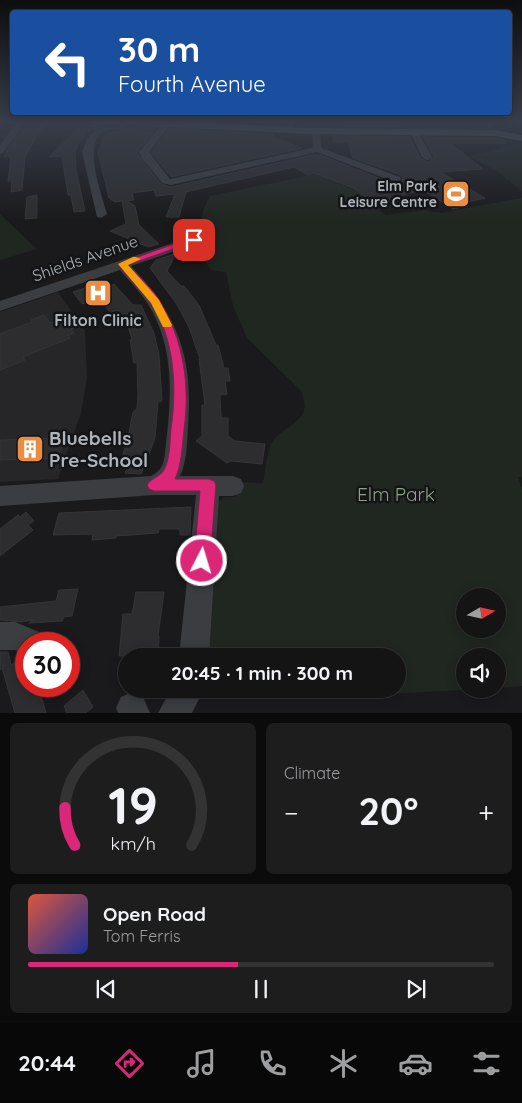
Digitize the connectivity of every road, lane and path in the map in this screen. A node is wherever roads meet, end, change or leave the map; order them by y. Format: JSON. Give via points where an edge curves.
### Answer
{"nodes":[{"id":1,"x":87,"y":153,"type":"edge"},
{"id":2,"x":144,"y":153,"type":"edge"},
{"id":3,"x":296,"y":153,"type":"edge"},
{"id":4,"x":327,"y":153,"type":"edge"},
{"id":5,"x":425,"y":153,"type":"edge"},
{"id":6,"x":438,"y":154,"type":"dead end"},
{"id":7,"x":396,"y":179,"type":"dead end"},
{"id":8,"x":100,"y":214,"type":"dead end"},
{"id":9,"x":183,"y":241,"type":"dead end"},
{"id":10,"x":122,"y":264,"type":"junction"},
{"id":11,"x":0,"y":306,"type":"edge"},
{"id":12,"x":154,"y":485,"type":"junction"},
{"id":13,"x":0,"y":496,"type":"edge"},
{"id":14,"x":0,"y":636,"type":"edge"},
{"id":15,"x":15,"y":636,"type":"edge"},
{"id":16,"x":195,"y":648,"type":"edge"},
{"id":17,"x":183,"y":698,"type":"edge"},
{"id":18,"x":174,"y":713,"type":"edge"}],
"edges":[{"from":1,"to":8,"type":"street"},
{"from":2,"to":3,"type":"street","via":[[167,181]]},
{"from":4,"to":7,"type":"street"},
{"from":5,"to":6,"type":"street","via":[[426,156]]},
{"from":9,"to":10,"type":"street","name":"Shields Avenue"},
{"from":10,"to":11,"type":"street","name":"Shields Avenue"},
{"from":10,"to":12,"type":"street","via":[[156,302],[176,352],[180,378],[174,462],[169,475]]},
{"from":12,"to":13,"type":"street"},
{"from":12,"to":16,"type":"street","via":[[221,485]]},
{"from":14,"to":15,"type":"street"},
{"from":17,"to":18,"type":"street"}]}
